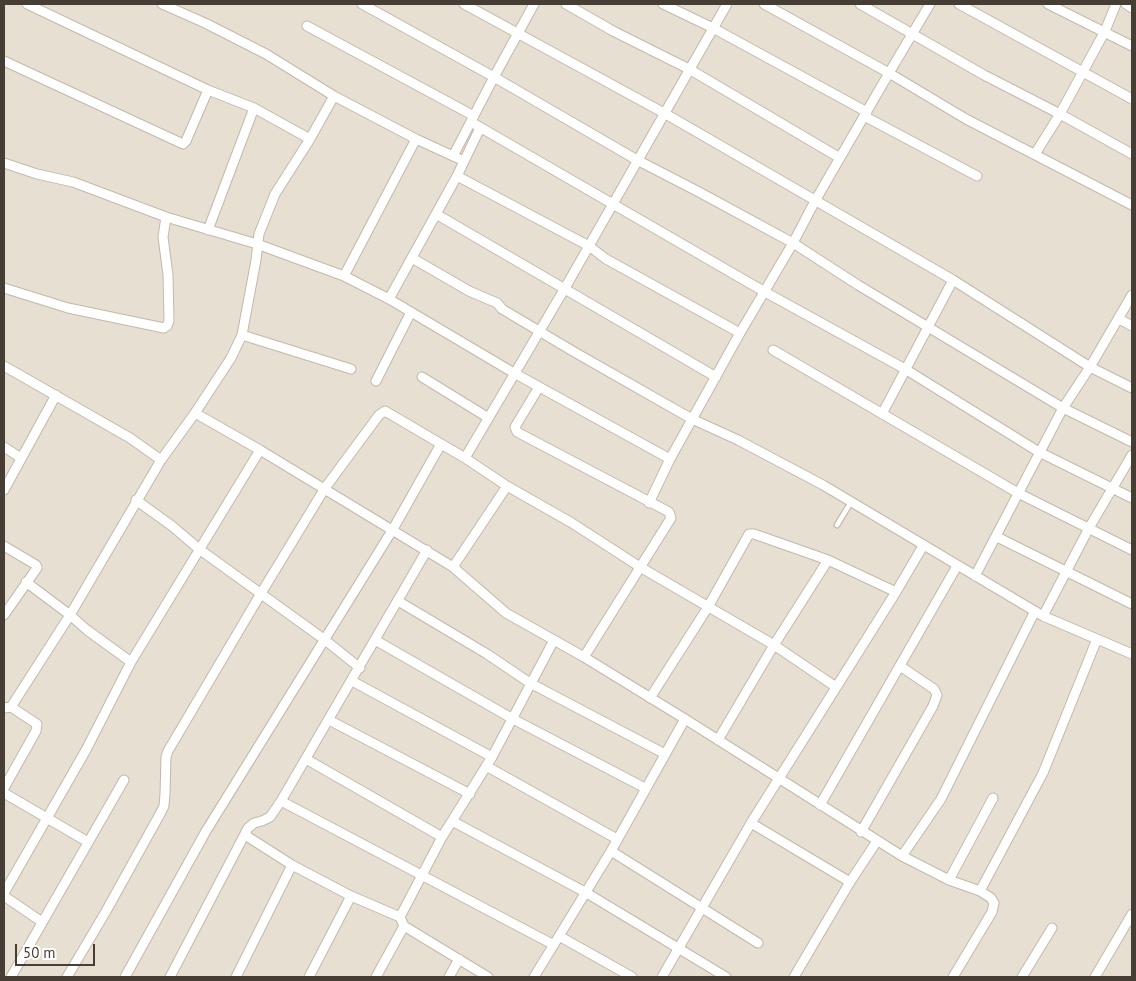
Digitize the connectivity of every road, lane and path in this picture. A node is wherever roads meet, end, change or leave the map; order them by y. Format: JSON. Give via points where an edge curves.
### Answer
{"nodes":[{"id":1,"x":27,"y":4,"type":"edge"},
{"id":2,"x":162,"y":4,"type":"edge"},
{"id":3,"x":362,"y":4,"type":"edge"},
{"id":4,"x":464,"y":4,"type":"edge"},
{"id":5,"x":534,"y":4,"type":"edge"},
{"id":6,"x":566,"y":4,"type":"edge"},
{"id":7,"x":663,"y":4,"type":"edge"},
{"id":8,"x":728,"y":4,"type":"edge"},
{"id":9,"x":764,"y":4,"type":"edge"},
{"id":10,"x":860,"y":4,"type":"edge"},
{"id":11,"x":930,"y":4,"type":"edge"},
{"id":12,"x":959,"y":4,"type":"edge"},
{"id":13,"x":1048,"y":4,"type":"edge"},
{"id":14,"x":1116,"y":4,"type":"edge"},
{"id":15,"x":1126,"y":4,"type":"edge"},
{"id":16,"x":1132,"y":8,"type":"edge"},
{"id":17,"x":307,"y":26,"type":"dead end"},
{"id":18,"x":713,"y":28,"type":"junction"},
{"id":19,"x":1105,"y":31,"type":"junction"},
{"id":20,"x":518,"y":34,"type":"junction"},
{"id":21,"x":913,"y":34,"type":"junction"},
{"id":22,"x":1132,"y":46,"type":"edge"},
{"id":23,"x":4,"y":61,"type":"edge"},
{"id":24,"x":688,"y":69,"type":"junction"},
{"id":25,"x":1082,"y":72,"type":"junction"},
{"id":26,"x":889,"y":73,"type":"junction"},
{"id":27,"x":494,"y":77,"type":"junction"},
{"id":28,"x":208,"y":90,"type":"junction"},
{"id":29,"x":334,"y":96,"type":"junction"},
{"id":30,"x":1132,"y":99,"type":"edge"},
{"id":31,"x":254,"y":108,"type":"junction"},
{"id":32,"x":664,"y":113,"type":"junction"},
{"id":33,"x":865,"y":114,"type":"junction"},
{"id":34,"x":1060,"y":114,"type":"junction"},
{"id":35,"x":472,"y":119,"type":"junction"},
{"id":36,"x":480,"y":128,"type":"junction"},
{"id":37,"x":310,"y":139,"type":"junction"},
{"id":38,"x":416,"y":139,"type":"junction"},
{"id":39,"x":1035,"y":154,"type":"junction"},
{"id":40,"x":1132,"y":154,"type":"edge"},
{"id":41,"x":454,"y":156,"type":"junction"},
{"id":42,"x":840,"y":158,"type":"junction"},
{"id":43,"x":637,"y":160,"type":"junction"},
{"id":44,"x":464,"y":161,"type":"junction"},
{"id":45,"x":4,"y":164,"type":"edge"},
{"id":46,"x":457,"y":176,"type":"junction"},
{"id":47,"x":976,"y":176,"type":"dead end"},
{"id":48,"x":815,"y":201,"type":"junction"},
{"id":49,"x":612,"y":204,"type":"junction"},
{"id":50,"x":1132,"y":205,"type":"edge"},
{"id":51,"x":436,"y":214,"type":"junction"},
{"id":52,"x":166,"y":217,"type":"junction"},
{"id":53,"x":208,"y":230,"type":"junction"},
{"id":54,"x":793,"y":243,"type":"junction"},
{"id":55,"x":257,"y":244,"type":"junction"},
{"id":56,"x":589,"y":246,"type":"junction"},
{"id":57,"x":412,"y":258,"type":"junction"},
{"id":58,"x":344,"y":276,"type":"junction"},
{"id":59,"x":953,"y":280,"type":"junction"},
{"id":60,"x":4,"y":288,"type":"edge"},
{"id":61,"x":565,"y":288,"type":"junction"},
{"id":62,"x":765,"y":292,"type":"junction"},
{"id":63,"x":1132,"y":295,"type":"edge"},
{"id":64,"x":389,"y":299,"type":"junction"},
{"id":65,"x":411,"y":312,"type":"junction"},
{"id":66,"x":1119,"y":319,"type":"junction"},
{"id":67,"x":929,"y":326,"type":"junction"},
{"id":68,"x":1132,"y":326,"type":"edge"},
{"id":69,"x":539,"y":331,"type":"junction"},
{"id":70,"x":740,"y":333,"type":"junction"},
{"id":71,"x":242,"y":335,"type":"junction"},
{"id":72,"x":773,"y":350,"type":"dead end"},
{"id":73,"x":4,"y":366,"type":"edge"},
{"id":74,"x":1090,"y":367,"type":"junction"},
{"id":75,"x":351,"y":369,"type":"dead end"},
{"id":76,"x":905,"y":369,"type":"junction"},
{"id":77,"x":514,"y":373,"type":"junction"},
{"id":78,"x":422,"y":377,"type":"dead end"},
{"id":79,"x":716,"y":377,"type":"junction"},
{"id":80,"x":376,"y":381,"type":"dead end"},
{"id":81,"x":539,"y":387,"type":"junction"},
{"id":82,"x":1132,"y":388,"type":"edge"},
{"id":83,"x":56,"y":395,"type":"junction"},
{"id":84,"x":1062,"y":408,"type":"junction"},
{"id":85,"x":195,"y":413,"type":"junction"},
{"id":86,"x":882,"y":414,"type":"junction"},
{"id":87,"x":487,"y":417,"type":"junction"},
{"id":88,"x":692,"y":419,"type":"junction"},
{"id":89,"x":1132,"y":442,"type":"edge"},
{"id":90,"x":441,"y":444,"type":"junction"},
{"id":91,"x":4,"y":448,"type":"edge"},
{"id":92,"x":260,"y":450,"type":"junction"},
{"id":93,"x":1039,"y":452,"type":"junction"},
{"id":94,"x":1132,"y":455,"type":"edge"},
{"id":95,"x":21,"y":458,"type":"junction"},
{"id":96,"x":465,"y":458,"type":"junction"},
{"id":97,"x":160,"y":460,"type":"junction"},
{"id":98,"x":670,"y":460,"type":"junction"},
{"id":99,"x":507,"y":486,"type":"junction"},
{"id":100,"x":325,"y":488,"type":"junction"},
{"id":101,"x":1114,"y":488,"type":"junction"},
{"id":102,"x":4,"y":490,"type":"edge"},
{"id":103,"x":1018,"y":493,"type":"junction"},
{"id":104,"x":1132,"y":498,"type":"edge"},
{"id":105,"x":136,"y":500,"type":"junction"},
{"id":106,"x":851,"y":502,"type":"junction"},
{"id":107,"x":649,"y":503,"type":"junction"},
{"id":108,"x":837,"y":525,"type":"dead end"},
{"id":109,"x":1089,"y":528,"type":"junction"},
{"id":110,"x":393,"y":529,"type":"junction"},
{"id":111,"x":997,"y":537,"type":"junction"},
{"id":112,"x":4,"y":546,"type":"edge"},
{"id":113,"x":923,"y":546,"type":"junction"},
{"id":114,"x":199,"y":549,"type":"junction"},
{"id":115,"x":427,"y":550,"type":"junction"},
{"id":116,"x":1132,"y":550,"type":"edge"},
{"id":117,"x":828,"y":560,"type":"junction"},
{"id":118,"x":957,"y":566,"type":"junction"},
{"id":119,"x":453,"y":567,"type":"junction"},
{"id":120,"x":640,"y":567,"type":"junction"},
{"id":121,"x":1066,"y":571,"type":"junction"},
{"id":122,"x":975,"y":576,"type":"junction"},
{"id":123,"x":26,"y":582,"type":"junction"},
{"id":124,"x":896,"y":592,"type":"junction"},
{"id":125,"x":260,"y":595,"type":"junction"},
{"id":126,"x":398,"y":601,"type":"junction"},
{"id":127,"x":7,"y":603,"type":"edge"},
{"id":128,"x":1132,"y":604,"type":"edge"},
{"id":129,"x":708,"y":606,"type":"junction"},
{"id":130,"x":1034,"y":611,"type":"junction"},
{"id":131,"x":4,"y":614,"type":"edge"},
{"id":132,"x":70,"y":615,"type":"junction"},
{"id":133,"x":1043,"y":616,"type":"junction"},
{"id":134,"x":1097,"y":639,"type":"junction"},
{"id":135,"x":325,"y":640,"type":"junction"},
{"id":136,"x":375,"y":640,"type":"junction"},
{"id":137,"x":554,"y":640,"type":"junction"},
{"id":138,"x":774,"y":645,"type":"junction"},
{"id":139,"x":1132,"y":654,"type":"edge"},
{"id":140,"x":584,"y":658,"type":"junction"},
{"id":141,"x":131,"y":662,"type":"junction"},
{"id":142,"x":900,"y":666,"type":"junction"},
{"id":143,"x":360,"y":668,"type":"junction"},
{"id":144,"x":352,"y":681,"type":"junction"},
{"id":145,"x":530,"y":683,"type":"junction"},
{"id":146,"x":836,"y":687,"type":"junction"},
{"id":147,"x":650,"y":698,"type":"junction"},
{"id":148,"x":7,"y":708,"type":"edge"},
{"id":149,"x":513,"y":718,"type":"junction"},
{"id":150,"x":685,"y":719,"type":"junction"},
{"id":151,"x":329,"y":720,"type":"junction"},
{"id":152,"x":718,"y":740,"type":"junction"},
{"id":153,"x":665,"y":754,"type":"junction"},
{"id":154,"x":492,"y":756,"type":"junction"},
{"id":155,"x":306,"y":759,"type":"junction"},
{"id":156,"x":486,"y":766,"type":"junction"},
{"id":157,"x":779,"y":778,"type":"junction"},
{"id":158,"x":124,"y":780,"type":"dead end"},
{"id":159,"x":4,"y":788,"type":"edge"},
{"id":160,"x":646,"y":788,"type":"junction"},
{"id":161,"x":4,"y":793,"type":"edge"},
{"id":162,"x":470,"y":794,"type":"junction"},
{"id":163,"x":993,"y":798,"type":"dead end"},
{"id":164,"x":281,"y":801,"type":"junction"},
{"id":165,"x":820,"y":806,"type":"junction"},
{"id":166,"x":46,"y":818,"type":"junction"},
{"id":167,"x":452,"y":821,"type":"junction"},
{"id":168,"x":751,"y":823,"type":"junction"},
{"id":169,"x":861,"y":832,"type":"junction"},
{"id":170,"x":245,"y":835,"type":"junction"},
{"id":171,"x":442,"y":837,"type":"junction"},
{"id":172,"x":618,"y":839,"type":"junction"},
{"id":173,"x":877,"y":841,"type":"junction"},
{"id":174,"x":88,"y":842,"type":"junction"},
{"id":175,"x":611,"y":851,"type":"junction"},
{"id":176,"x":902,"y":856,"type":"junction"},
{"id":177,"x":292,"y":865,"type":"junction"},
{"id":178,"x":420,"y":876,"type":"junction"},
{"id":179,"x":949,"y":880,"type":"junction"},
{"id":180,"x":850,"y":882,"type":"junction"},
{"id":181,"x":980,"y":891,"type":"junction"},
{"id":182,"x":585,"y":892,"type":"junction"},
{"id":183,"x":4,"y":894,"type":"edge"},
{"id":184,"x":351,"y":896,"type":"junction"},
{"id":185,"x":701,"y":907,"type":"junction"},
{"id":186,"x":1132,"y":914,"type":"edge"},
{"id":187,"x":42,"y":922,"type":"junction"},
{"id":188,"x":402,"y":922,"type":"junction"},
{"id":189,"x":1052,"y":928,"type":"dead end"},
{"id":190,"x":559,"y":936,"type":"junction"},
{"id":191,"x":758,"y":943,"type":"dead end"},
{"id":192,"x":554,"y":945,"type":"junction"},
{"id":193,"x":678,"y":949,"type":"junction"},
{"id":194,"x":459,"y":960,"type":"junction"},
{"id":195,"x":11,"y":977,"type":"edge"},
{"id":196,"x":67,"y":977,"type":"edge"},
{"id":197,"x":125,"y":977,"type":"edge"},
{"id":198,"x":170,"y":977,"type":"edge"},
{"id":199,"x":236,"y":977,"type":"edge"},
{"id":200,"x":309,"y":977,"type":"edge"},
{"id":201,"x":376,"y":977,"type":"edge"},
{"id":202,"x":449,"y":977,"type":"edge"},
{"id":203,"x":488,"y":977,"type":"edge"},
{"id":204,"x":534,"y":977,"type":"edge"},
{"id":205,"x":632,"y":977,"type":"edge"},
{"id":206,"x":662,"y":977,"type":"edge"},
{"id":207,"x":726,"y":977,"type":"edge"},
{"id":208,"x":794,"y":977,"type":"edge"},
{"id":209,"x":953,"y":977,"type":"edge"},
{"id":210,"x":1022,"y":977,"type":"edge"},
{"id":211,"x":1095,"y":977,"type":"edge"}],
"edges":[{"from":1,"to":28,"type":"street"},
{"from":2,"to":29,"type":"street","via":[[266,54]]},
{"from":3,"to":27,"type":"street"},
{"from":4,"to":20,"type":"street"},
{"from":5,"to":20,"type":"street"},
{"from":6,"to":24,"type":"street"},
{"from":7,"to":18,"type":"street"},
{"from":8,"to":18,"type":"street"},
{"from":9,"to":26,"type":"street"},
{"from":10,"to":21,"type":"street"},
{"from":11,"to":21,"type":"street"},
{"from":12,"to":25,"type":"street"},
{"from":13,"to":19,"type":"street"},
{"from":14,"to":19,"type":"street"},
{"from":15,"to":16,"type":"street"},
{"from":17,"to":35,"type":"street"},
{"from":18,"to":24,"type":"street"},
{"from":18,"to":33,"type":"street"},
{"from":19,"to":22,"type":"street"},
{"from":19,"to":25,"type":"street"},
{"from":20,"to":27,"type":"street"},
{"from":20,"to":32,"type":"street"},
{"from":21,"to":26,"type":"street"},
{"from":21,"to":34,"type":"street"},
{"from":23,"to":28,"type":"street","via":[[183,144]]},
{"from":24,"to":32,"type":"street"},
{"from":24,"to":42,"type":"street"},
{"from":25,"to":30,"type":"street"},
{"from":25,"to":34,"type":"street"},
{"from":26,"to":33,"type":"street"},
{"from":26,"to":39,"type":"street","via":[[966,119]]},
{"from":27,"to":35,"type":"street"},
{"from":27,"to":43,"type":"street"},
{"from":28,"to":31,"type":"street"},
{"from":29,"to":37,"type":"street"},
{"from":29,"to":38,"type":"street"},
{"from":31,"to":37,"type":"street"},
{"from":31,"to":53,"type":"street"},
{"from":32,"to":43,"type":"street"},
{"from":32,"to":48,"type":"street"},
{"from":33,"to":42,"type":"street"},
{"from":33,"to":47,"type":"street"},
{"from":34,"to":39,"type":"street"},
{"from":34,"to":40,"type":"street"},
{"from":35,"to":36,"type":"street"},
{"from":35,"to":41,"type":"street"},
{"from":36,"to":44,"type":"street"},
{"from":36,"to":49,"type":"street"},
{"from":37,"to":55,"type":"street","via":[[275,194]]},
{"from":38,"to":41,"type":"street"},
{"from":38,"to":58,"type":"street"},
{"from":39,"to":50,"type":"street"},
{"from":41,"to":44,"type":"street"},
{"from":42,"to":48,"type":"street"},
{"from":43,"to":49,"type":"street"},
{"from":43,"to":54,"type":"street"},
{"from":44,"to":46,"type":"street"},
{"from":45,"to":52,"type":"street","via":[[73,182]]},
{"from":46,"to":51,"type":"street"},
{"from":46,"to":56,"type":"street"},
{"from":48,"to":54,"type":"street"},
{"from":48,"to":59,"type":"street"},
{"from":49,"to":56,"type":"street"},
{"from":49,"to":62,"type":"street"},
{"from":51,"to":57,"type":"street"},
{"from":51,"to":61,"type":"street"},
{"from":52,"to":53,"type":"street"},
{"from":52,"to":60,"type":"street","via":[[163,237],[169,321],[164,328],[68,308]]},
{"from":53,"to":55,"type":"street"},
{"from":54,"to":62,"type":"street"},
{"from":54,"to":67,"type":"street"},
{"from":55,"to":58,"type":"street"},
{"from":55,"to":71,"type":"street"},
{"from":56,"to":61,"type":"street"},
{"from":56,"to":70,"type":"street","via":[[606,259]]},
{"from":57,"to":64,"type":"street"},
{"from":57,"to":69,"type":"street","via":[[497,303]]},
{"from":58,"to":64,"type":"street"},
{"from":59,"to":67,"type":"street"},
{"from":59,"to":74,"type":"street"},
{"from":61,"to":69,"type":"street"},
{"from":61,"to":79,"type":"street"},
{"from":62,"to":70,"type":"street"},
{"from":62,"to":76,"type":"street"},
{"from":63,"to":66,"type":"street"},
{"from":64,"to":65,"type":"street"},
{"from":65,"to":77,"type":"street"},
{"from":65,"to":80,"type":"street"},
{"from":66,"to":68,"type":"street"},
{"from":66,"to":74,"type":"street"},
{"from":67,"to":76,"type":"street"},
{"from":67,"to":84,"type":"street"},
{"from":69,"to":77,"type":"street"},
{"from":69,"to":88,"type":"street"},
{"from":70,"to":79,"type":"street"},
{"from":71,"to":75,"type":"street"},
{"from":71,"to":85,"type":"street"},
{"from":72,"to":86,"type":"street"},
{"from":73,"to":83,"type":"street"},
{"from":74,"to":82,"type":"street"},
{"from":74,"to":84,"type":"street"},
{"from":76,"to":86,"type":"street"},
{"from":76,"to":93,"type":"street"},
{"from":77,"to":81,"type":"street"},
{"from":77,"to":87,"type":"street"},
{"from":78,"to":87,"type":"street"},
{"from":79,"to":88,"type":"street"},
{"from":81,"to":98,"type":"street"},
{"from":81,"to":107,"type":"street","via":[[515,427],[517,432]]},
{"from":83,"to":95,"type":"street"},
{"from":83,"to":97,"type":"street","via":[[130,438]]},
{"from":84,"to":89,"type":"street"},
{"from":84,"to":93,"type":"street"},
{"from":85,"to":92,"type":"street"},
{"from":85,"to":97,"type":"street"},
{"from":86,"to":103,"type":"street"},
{"from":87,"to":96,"type":"street"},
{"from":88,"to":98,"type":"street"},
{"from":88,"to":106,"type":"street","via":[[746,444]]},
{"from":90,"to":96,"type":"street"},
{"from":90,"to":100,"type":"street","via":[[385,411]]},
{"from":90,"to":110,"type":"street"},
{"from":91,"to":95,"type":"street"},
{"from":92,"to":100,"type":"street"},
{"from":92,"to":114,"type":"street"},
{"from":93,"to":101,"type":"street"},
{"from":93,"to":103,"type":"street"},
{"from":94,"to":101,"type":"street"},
{"from":95,"to":102,"type":"street"},
{"from":96,"to":99,"type":"street"},
{"from":97,"to":105,"type":"street"},
{"from":98,"to":107,"type":"street"},
{"from":99,"to":119,"type":"street"},
{"from":99,"to":120,"type":"street"},
{"from":100,"to":110,"type":"street"},
{"from":100,"to":125,"type":"street"},
{"from":101,"to":104,"type":"street"},
{"from":101,"to":109,"type":"street"},
{"from":103,"to":109,"type":"street"},
{"from":103,"to":111,"type":"street"},
{"from":105,"to":114,"type":"street"},
{"from":105,"to":132,"type":"street"},
{"from":106,"to":108,"type":"lane"},
{"from":106,"to":113,"type":"street"},
{"from":107,"to":120,"type":"street","via":[[669,512],[670,518]]},
{"from":109,"to":116,"type":"street"},
{"from":109,"to":121,"type":"street"},
{"from":110,"to":115,"type":"street"},
{"from":110,"to":135,"type":"street"},
{"from":111,"to":121,"type":"street"},
{"from":111,"to":122,"type":"street"},
{"from":112,"to":123,"type":"street","via":[[36,565]]},
{"from":113,"to":118,"type":"street"},
{"from":113,"to":124,"type":"street"},
{"from":114,"to":125,"type":"street"},
{"from":114,"to":141,"type":"street"},
{"from":115,"to":119,"type":"street"},
{"from":115,"to":126,"type":"street"},
{"from":117,"to":124,"type":"street"},
{"from":117,"to":129,"type":"street","via":[[749,534]]},
{"from":117,"to":138,"type":"street"},
{"from":118,"to":122,"type":"street"},
{"from":118,"to":142,"type":"street"},
{"from":119,"to":137,"type":"street","via":[[506,613]]},
{"from":120,"to":129,"type":"street"},
{"from":120,"to":140,"type":"street"},
{"from":121,"to":128,"type":"street"},
{"from":121,"to":133,"type":"street"},
{"from":122,"to":130,"type":"street"},
{"from":123,"to":127,"type":"street"},
{"from":123,"to":132,"type":"street"},
{"from":124,"to":146,"type":"street"},
{"from":125,"to":135,"type":"street"},
{"from":125,"to":196,"type":"street","via":[[168,751],[164,806]]},
{"from":126,"to":136,"type":"street"},
{"from":126,"to":145,"type":"street"},
{"from":127,"to":131,"type":"street"},
{"from":129,"to":138,"type":"street"},
{"from":129,"to":147,"type":"street"},
{"from":130,"to":133,"type":"street"},
{"from":130,"to":176,"type":"street","via":[[941,799]]},
{"from":132,"to":141,"type":"street"},
{"from":132,"to":148,"type":"street"},
{"from":133,"to":134,"type":"street"},
{"from":134,"to":139,"type":"street"},
{"from":134,"to":181,"type":"street","via":[[1043,773]]},
{"from":135,"to":143,"type":"street"},
{"from":135,"to":197,"type":"street","via":[[206,832]]},
{"from":136,"to":143,"type":"street"},
{"from":136,"to":149,"type":"street"},
{"from":137,"to":140,"type":"street"},
{"from":137,"to":145,"type":"street"},
{"from":138,"to":146,"type":"street"},
{"from":138,"to":152,"type":"street"},
{"from":140,"to":147,"type":"street"},
{"from":141,"to":166,"type":"street","via":[[86,750]]},
{"from":142,"to":165,"type":"street"},
{"from":142,"to":169,"type":"street","via":[[934,689],[937,695]]},
{"from":143,"to":144,"type":"street"},
{"from":144,"to":151,"type":"street"},
{"from":144,"to":154,"type":"street"},
{"from":145,"to":149,"type":"street"},
{"from":145,"to":153,"type":"street"},
{"from":146,"to":157,"type":"street"},
{"from":147,"to":150,"type":"street"},
{"from":148,"to":159,"type":"street","via":[[37,724]]},
{"from":149,"to":154,"type":"street"},
{"from":149,"to":160,"type":"street"},
{"from":150,"to":152,"type":"street"},
{"from":150,"to":153,"type":"street"},
{"from":151,"to":155,"type":"street"},
{"from":151,"to":162,"type":"street"},
{"from":152,"to":157,"type":"street"},
{"from":153,"to":160,"type":"street"},
{"from":154,"to":156,"type":"street"},
{"from":155,"to":164,"type":"street"},
{"from":155,"to":171,"type":"street"},
{"from":156,"to":162,"type":"street"},
{"from":156,"to":172,"type":"street"},
{"from":157,"to":165,"type":"street"},
{"from":157,"to":168,"type":"street"},
{"from":158,"to":174,"type":"street"},
{"from":160,"to":172,"type":"street"},
{"from":161,"to":166,"type":"street"},
{"from":162,"to":167,"type":"street"},
{"from":163,"to":179,"type":"street"},
{"from":164,"to":170,"type":"street","via":[[270,817],[254,823]]},
{"from":164,"to":178,"type":"street"},
{"from":165,"to":169,"type":"street"},
{"from":166,"to":174,"type":"street"},
{"from":166,"to":183,"type":"street"},
{"from":167,"to":171,"type":"street"},
{"from":167,"to":182,"type":"street"},
{"from":168,"to":180,"type":"street"},
{"from":168,"to":185,"type":"street"},
{"from":169,"to":173,"type":"street"},
{"from":170,"to":177,"type":"street"},
{"from":170,"to":198,"type":"street"},
{"from":171,"to":178,"type":"street"},
{"from":172,"to":175,"type":"street"},
{"from":173,"to":176,"type":"street"},
{"from":173,"to":180,"type":"street"},
{"from":174,"to":187,"type":"street"},
{"from":175,"to":182,"type":"street"},
{"from":175,"to":185,"type":"street"},
{"from":176,"to":179,"type":"street"},
{"from":177,"to":184,"type":"street"},
{"from":177,"to":199,"type":"street"},
{"from":178,"to":188,"type":"street"},
{"from":178,"to":192,"type":"street"},
{"from":179,"to":181,"type":"street"},
{"from":180,"to":208,"type":"street"},
{"from":181,"to":209,"type":"street","via":[[994,903],[992,912]]},
{"from":182,"to":190,"type":"street"},
{"from":182,"to":193,"type":"street"},
{"from":183,"to":187,"type":"street"},
{"from":184,"to":188,"type":"street"},
{"from":184,"to":200,"type":"street"},
{"from":185,"to":191,"type":"street"},
{"from":185,"to":193,"type":"street"},
{"from":186,"to":211,"type":"street"},
{"from":187,"to":195,"type":"street"},
{"from":188,"to":194,"type":"street"},
{"from":188,"to":201,"type":"street"},
{"from":189,"to":210,"type":"street"},
{"from":190,"to":192,"type":"street"},
{"from":190,"to":205,"type":"street"},
{"from":192,"to":204,"type":"street"},
{"from":193,"to":206,"type":"street"},
{"from":193,"to":207,"type":"street"},
{"from":194,"to":202,"type":"street"},
{"from":194,"to":203,"type":"street"}]}
